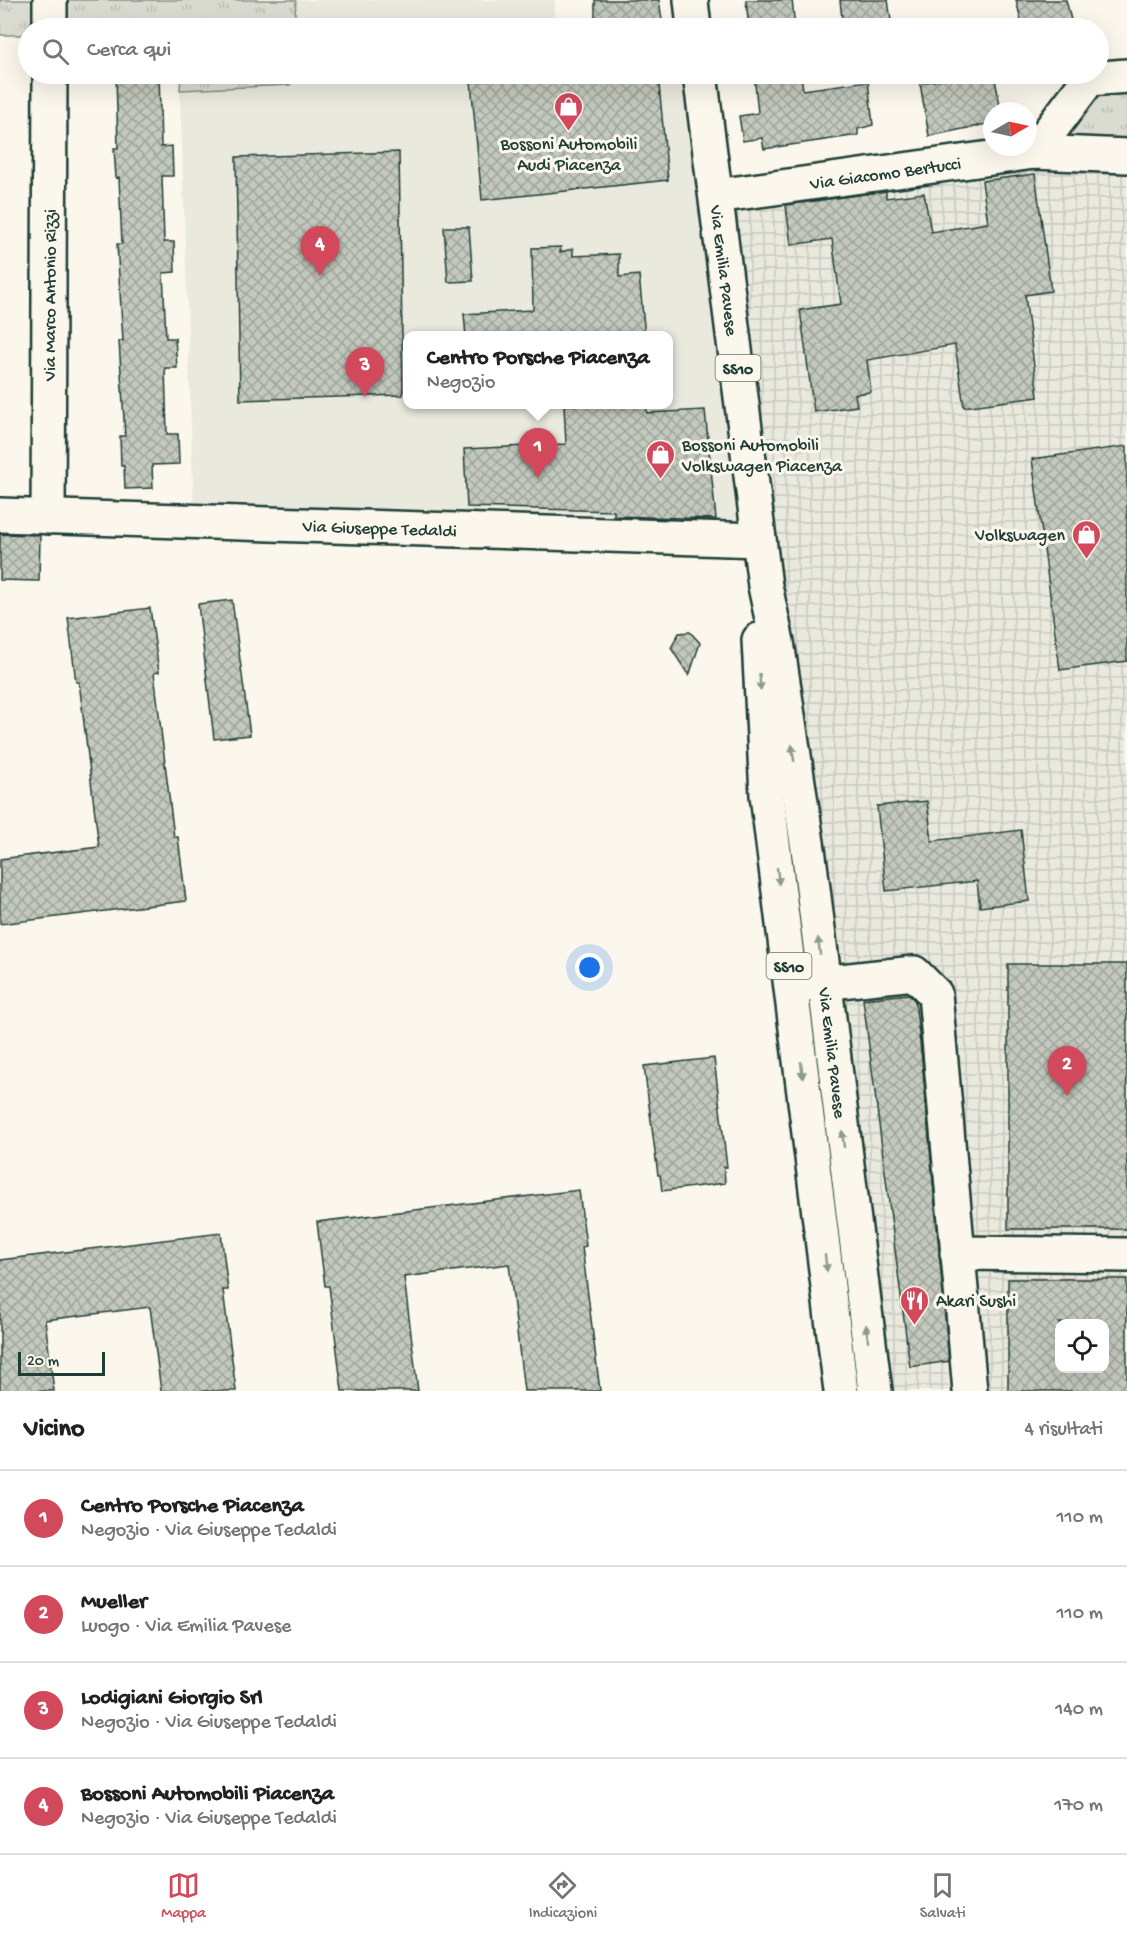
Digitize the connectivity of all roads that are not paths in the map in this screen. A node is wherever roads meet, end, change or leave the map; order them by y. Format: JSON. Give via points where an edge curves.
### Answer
{"nodes":[{"id":1,"x":50,"y":0,"type":"edge"},
{"id":2,"x":691,"y":0,"type":"edge"},
{"id":3,"x":50,"y":18,"type":"edge"},
{"id":4,"x":693,"y":18,"type":"edge"},
{"id":5,"x":1127,"y":76,"type":"edge"},
{"id":6,"x":1109,"y":77,"type":"edge"},
{"id":7,"x":50,"y":84,"type":"edge"},
{"id":8,"x":701,"y":84,"type":"edge"},
{"id":9,"x":1085,"y":84,"type":"edge"},
{"id":10,"x":1037,"y":148,"type":"edge"},
{"id":11,"x":1037,"y":152,"type":"edge"},
{"id":12,"x":1005,"y":156,"type":"edge"},
{"id":13,"x":1127,"y":156,"type":"edge"},
{"id":14,"x":716,"y":196,"type":"junction"},
{"id":15,"x":0,"y":515,"type":"edge"},
{"id":16,"x":48,"y":517,"type":"junction"},
{"id":17,"x":759,"y":540,"type":"junction"},
{"id":18,"x":824,"y":982,"type":"junction"},
{"id":19,"x":792,"y":986,"type":"junction"},
{"id":20,"x":957,"y":1253,"type":"junction"},
{"id":21,"x":1127,"y":1255,"type":"edge"},
{"id":22,"x":841,"y":1391,"type":"edge"},
{"id":23,"x":875,"y":1391,"type":"edge"},
{"id":24,"x":970,"y":1391,"type":"edge"}],
"edges":[{"from":1,"to":3,"type":"main road"},
{"from":2,"to":4,"type":"main road"},
{"from":5,"to":6,"type":"main road"},
{"from":7,"to":16,"type":"main road","name":"Via Marco Antonio Rizzi"},
{"from":8,"to":14,"type":"main road","name":"Via Emilia Pavese","number":"SS10"},
{"from":9,"to":10,"type":"main road"},
{"from":11,"to":13,"type":"main road","name":"Via Giacomo Bertucci"},
{"from":12,"to":14,"type":"main road","name":"Via Giacomo Bertucci"},
{"from":14,"to":17,"type":"main road","name":"Via Emilia Pavese","number":"SS10"},
{"from":15,"to":16,"type":"main road","name":"Via Giuseppe Tedaldi"},
{"from":16,"to":17,"type":"main road","name":"Via Giuseppe Tedaldi"},
{"from":18,"to":17,"type":"main road","name":"Via Emilia Pavese","number":"SS10","one_way":true},
{"from":17,"to":19,"type":"main road","name":"Via Emilia Pavese","number":"SS10","one_way":true,"via":[[759,674],[767,795]]},
{"from":18,"to":19,"type":"main road"},
{"from":18,"to":20,"type":"main road","via":[[914,974],[935,994]]},
{"from":23,"to":18,"type":"main road","name":"Via Emilia Pavese","number":"SS10","one_way":true},
{"from":19,"to":22,"type":"main road","name":"Via Emilia Pavese","number":"SS10","one_way":true},
{"from":20,"to":21,"type":"main road"},
{"from":20,"to":24,"type":"main road"}]}
